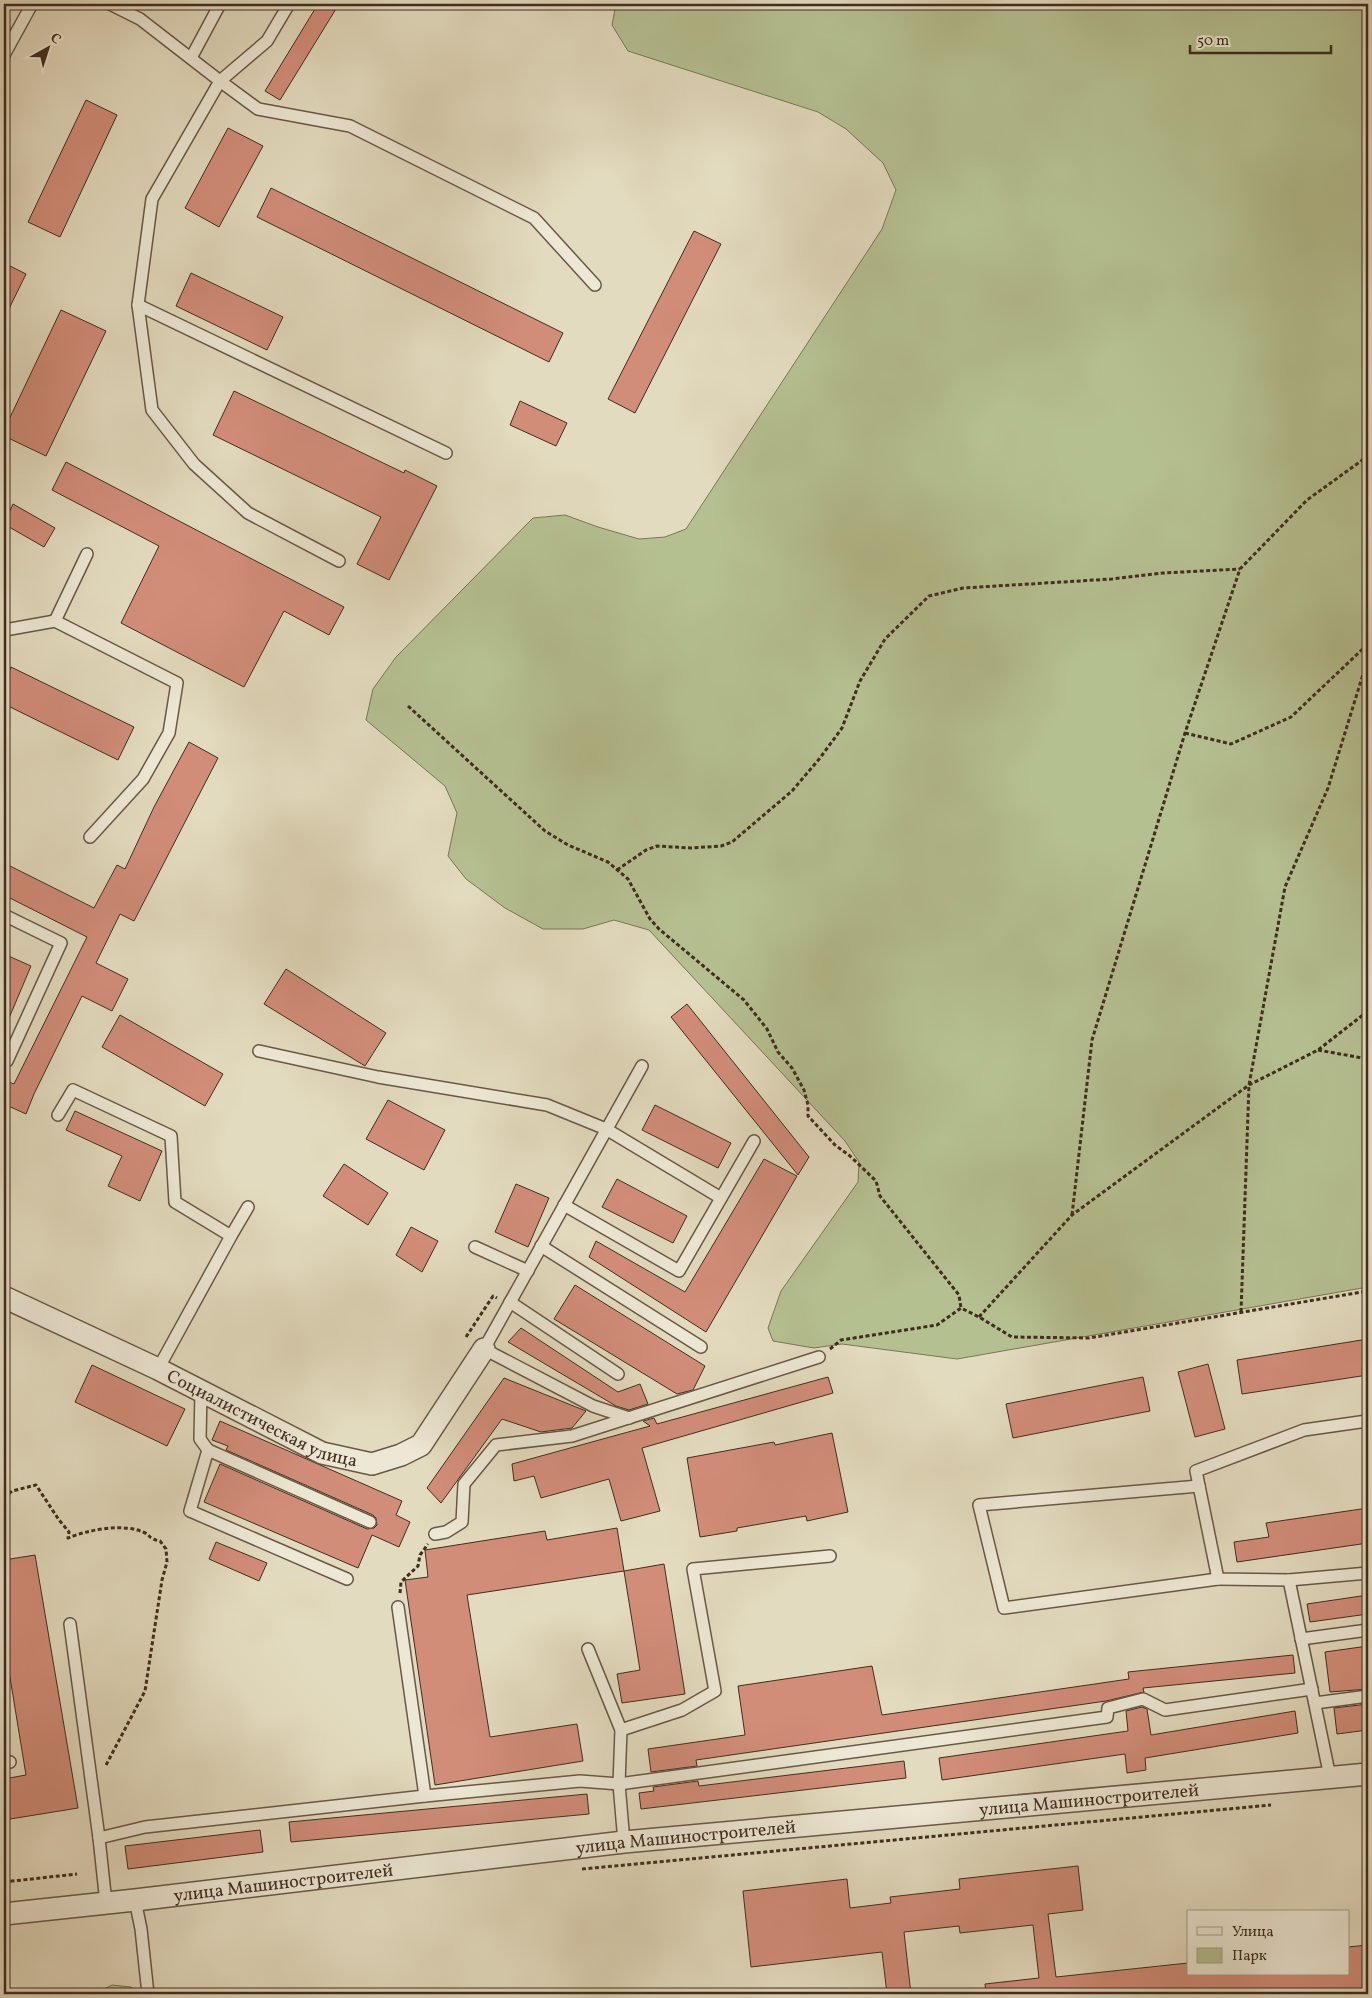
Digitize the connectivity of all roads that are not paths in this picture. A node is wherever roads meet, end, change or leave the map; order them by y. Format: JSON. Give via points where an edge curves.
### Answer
{"nodes":[{"id":1,"x":32,"y":4,"type":"edge"},
{"id":2,"x":110,"y":4,"type":"edge"},
{"id":3,"x":220,"y":4,"type":"edge"},
{"id":4,"x":289,"y":4,"type":"edge"},
{"id":5,"x":4,"y":56,"type":"edge"},
{"id":6,"x":191,"y":58,"type":"junction"},
{"id":7,"x":220,"y":81,"type":"junction"},
{"id":8,"x":595,"y":285,"type":"dead end"},
{"id":9,"x":138,"y":305,"type":"junction"},
{"id":10,"x":446,"y":453,"type":"dead end"},
{"id":11,"x":87,"y":554,"type":"dead end"},
{"id":12,"x":339,"y":562,"type":"dead end"},
{"id":13,"x":55,"y":621,"type":"junction"},
{"id":14,"x":4,"y":633,"type":"edge"},
{"id":15,"x":90,"y":837,"type":"dead end"},
{"id":16,"x":4,"y":915,"type":"edge"},
{"id":17,"x":259,"y":1050,"type":"dead end"},
{"id":18,"x":4,"y":1060,"type":"edge"},
{"id":19,"x":642,"y":1066,"type":"dead end"},
{"id":20,"x":58,"y":1115,"type":"dead end"},
{"id":21,"x":606,"y":1130,"type":"junction"},
{"id":22,"x":754,"y":1141,"type":"dead end"},
{"id":23,"x":721,"y":1198,"type":"junction"},
{"id":24,"x":564,"y":1205,"type":"junction"},
{"id":25,"x":248,"y":1207,"type":"dead end"},
{"id":26,"x":231,"y":1236,"type":"junction"},
{"id":27,"x":541,"y":1246,"type":"junction"},
{"id":28,"x":475,"y":1247,"type":"dead end"},
{"id":29,"x":528,"y":1271,"type":"junction"},
{"id":30,"x":4,"y":1297,"type":"edge"},
{"id":31,"x":510,"y":1302,"type":"junction"},
{"id":32,"x":701,"y":1347,"type":"dead end"},
{"id":33,"x":484,"y":1350,"type":"junction"},
{"id":34,"x":819,"y":1357,"type":"road end"},
{"id":35,"x":158,"y":1370,"type":"junction"},
{"id":36,"x":618,"y":1374,"type":"dead end"},
{"id":37,"x":200,"y":1391,"type":"junction"},
{"id":38,"x":629,"y":1418,"type":"junction"},
{"id":39,"x":1366,"y":1421,"type":"dead end"},
{"id":40,"x":208,"y":1450,"type":"junction"},
{"id":41,"x":1198,"y":1486,"type":"junction"},
{"id":42,"x":370,"y":1522,"type":"dead end"},
{"id":43,"x":435,"y":1534,"type":"road end"},
{"id":44,"x":830,"y":1556,"type":"dead end"},
{"id":45,"x":1368,"y":1573,"type":"edge"},
{"id":46,"x":347,"y":1579,"type":"dead end"},
{"id":47,"x":1218,"y":1579,"type":"junction"},
{"id":48,"x":1289,"y":1580,"type":"junction"},
{"id":49,"x":398,"y":1607,"type":"road end"},
{"id":50,"x":70,"y":1624,"type":"dead end"},
{"id":51,"x":1368,"y":1630,"type":"edge"},
{"id":52,"x":1301,"y":1639,"type":"junction"},
{"id":53,"x":588,"y":1649,"type":"dead end"},
{"id":54,"x":1312,"y":1689,"type":"junction"},
{"id":55,"x":1368,"y":1696,"type":"edge"},
{"id":56,"x":1315,"y":1703,"type":"junction"},
{"id":57,"x":621,"y":1730,"type":"junction"},
{"id":58,"x":1368,"y":1774,"type":"edge"},
{"id":59,"x":1330,"y":1777,"type":"junction"},
{"id":60,"x":618,"y":1784,"type":"junction"},
{"id":61,"x":426,"y":1796,"type":"junction"},
{"id":62,"x":99,"y":1838,"type":"junction"},
{"id":63,"x":624,"y":1842,"type":"junction"},
{"id":64,"x":135,"y":1900,"type":"junction"},
{"id":65,"x":106,"y":1903,"type":"junction"},
{"id":66,"x":4,"y":1914,"type":"edge"},
{"id":67,"x":148,"y":1994,"type":"edge"}],
"edges":[{"from":1,"to":5,"type":"lane"},
{"from":2,"to":6,"type":"lane","via":[[140,19]]},
{"from":3,"to":6,"type":"lane"},
{"from":4,"to":7,"type":"lane","via":[[267,41]]},
{"from":6,"to":7,"type":"lane"},
{"from":7,"to":8,"type":"lane","via":[[258,109],[350,126],[534,218]]},
{"from":7,"to":9,"type":"lane","via":[[152,199]]},
{"from":9,"to":10,"type":"lane"},
{"from":9,"to":12,"type":"lane","via":[[152,410],[194,464],[248,513]]},
{"from":11,"to":13,"type":"lane"},
{"from":13,"to":14,"type":"lane","via":[[5,630]]},
{"from":13,"to":15,"type":"lane","via":[[177,683],[169,733],[143,779]]},
{"from":16,"to":18,"type":"lane","via":[[61,943],[7,1061]]},
{"from":17,"to":21,"type":"lane","via":[[378,1077],[547,1104]]},
{"from":19,"to":21,"type":"lane"},
{"from":20,"to":26,"type":"lane","via":[[73,1090],[171,1136],[175,1202]]},
{"from":21,"to":23,"type":"lane"},
{"from":21,"to":24,"type":"lane"},
{"from":22,"to":23,"type":"lane"},
{"from":23,"to":24,"type":"lane","via":[[679,1271]]},
{"from":24,"to":27,"type":"lane"},
{"from":25,"to":26,"type":"lane"},
{"from":26,"to":35,"type":"lane"},
{"from":27,"to":29,"type":"lane"},
{"from":27,"to":32,"type":"lane"},
{"from":28,"to":29,"type":"lane"},
{"from":29,"to":31,"type":"lane"},
{"from":30,"to":35,"type":"street","name":"Социалистическая улица"},
{"from":31,"to":33,"type":"lane"},
{"from":31,"to":36,"type":"lane"},
{"from":33,"to":37,"type":"street","name":"Социалистическая улица","via":[[420,1445],[372,1464],[322,1452]]},
{"from":33,"to":38,"type":"lane","via":[[592,1406]]},
{"from":34,"to":38,"type":"lane"},
{"from":35,"to":37,"type":"street","name":"Социалистическая улица"},
{"from":37,"to":40,"type":"lane","via":[[200,1439]]},
{"from":38,"to":43,"type":"lane","via":[[572,1436],[496,1445],[464,1484],[462,1522],[446,1532]]},
{"from":39,"to":41,"type":"lane","via":[[1304,1430],[1196,1471]]},
{"from":40,"to":42,"type":"lane"},
{"from":40,"to":46,"type":"lane","via":[[190,1511]]},
{"from":41,"to":47,"type":"lane"},
{"from":41,"to":47,"type":"lane","via":[[979,1505],[1004,1608]]},
{"from":44,"to":57,"type":"lane","via":[[694,1568],[715,1691],[682,1710]]},
{"from":45,"to":48,"type":"lane"},
{"from":47,"to":48,"type":"lane"},
{"from":48,"to":52,"type":"lane"},
{"from":49,"to":61,"type":"lane"},
{"from":50,"to":62,"type":"lane"},
{"from":51,"to":52,"type":"lane"},
{"from":52,"to":54,"type":"lane"},
{"from":53,"to":57,"type":"lane"},
{"from":54,"to":56,"type":"lane"},
{"from":54,"to":60,"type":"lane","via":[[1165,1710],[1143,1699],[1108,1708],[1107,1717]]},
{"from":55,"to":56,"type":"lane"},
{"from":56,"to":59,"type":"lane"},
{"from":57,"to":60,"type":"lane"},
{"from":58,"to":59,"type":"street","name":"улица Машиностроителей"},
{"from":59,"to":63,"type":"street","name":"улица Машиностроителей"},
{"from":60,"to":61,"type":"lane","via":[[580,1781]]},
{"from":60,"to":63,"type":"lane"},
{"from":61,"to":62,"type":"lane","via":[[145,1827]]},
{"from":62,"to":65,"type":"lane"},
{"from":63,"to":64,"type":"street","name":"улица Машиностроителей"},
{"from":64,"to":65,"type":"street","name":"улица Машиностроителей"},
{"from":64,"to":67,"type":"lane"},
{"from":65,"to":66,"type":"street","name":"улица Машиностроителей"}]}
